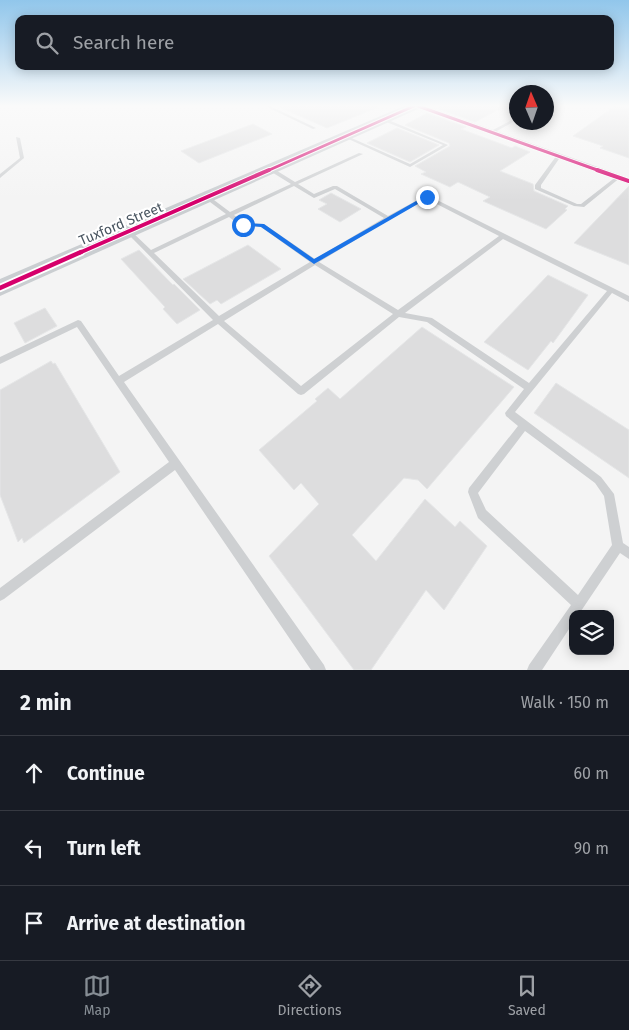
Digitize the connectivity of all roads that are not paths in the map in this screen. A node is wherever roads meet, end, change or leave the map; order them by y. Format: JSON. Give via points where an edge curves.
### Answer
{"nodes":[{"id":1,"x":346,"y":137,"type":"joint"},
{"id":2,"x":427,"y":137,"type":"edge"},
{"id":3,"x":507,"y":137,"type":"edge"},
{"id":4,"x":18,"y":138,"type":"dead end"},
{"id":5,"x":361,"y":154,"type":"dead end"},
{"id":6,"x":559,"y":156,"type":"junction"},
{"id":7,"x":272,"y":170,"type":"junction"},
{"id":8,"x":0,"y":177,"type":"edge"},
{"id":9,"x":626,"y":178,"type":"edge"},
{"id":10,"x":294,"y":184,"type":"junction"},
{"id":11,"x":208,"y":198,"type":"junction"},
{"id":12,"x":229,"y":214,"type":"junction"},
{"id":13,"x":388,"y":218,"type":"junction"},
{"id":14,"x":130,"y":232,"type":"junction"},
{"id":15,"x":503,"y":236,"type":"junction"},
{"id":16,"x":148,"y":251,"type":"junction"},
{"id":17,"x":314,"y":262,"type":"junction"},
{"id":18,"x":0,"y":287,"type":"edge"},
{"id":19,"x":611,"y":290,"type":"junction"},
{"id":20,"x":629,"y":299,"type":"edge"},
{"id":21,"x":398,"y":314,"type":"junction"},
{"id":22,"x":218,"y":319,"type":"junction"},
{"id":23,"x":0,"y":361,"type":"edge"},
{"id":24,"x":118,"y":381,"type":"junction"},
{"id":25,"x":530,"y":388,"type":"junction"},
{"id":26,"x":524,"y":425,"type":"junction"},
{"id":27,"x":176,"y":464,"type":"junction"},
{"id":28,"x":618,"y":546,"type":"junction"},
{"id":29,"x":629,"y":554,"type":"edge"},
{"id":30,"x":0,"y":595,"type":"edge"},
{"id":31,"x":579,"y":604,"type":"junction"},
{"id":32,"x":319,"y":670,"type":"edge"},
{"id":33,"x":534,"y":670,"type":"edge"}],
"edges":[{"from":1,"to":2,"type":"lane","via":[[410,166],[446,145]]},
{"from":1,"to":7,"type":"main road","name":"Tuxford Street"},
{"from":3,"to":6,"type":"street"},
{"from":4,"to":8,"type":"lane","via":[[22,158]]},
{"from":5,"to":10,"type":"lane"},
{"from":6,"to":9,"type":"street"},
{"from":6,"to":9,"type":"lane","via":[[538,189],[576,205],[582,206]]},
{"from":7,"to":10,"type":"lane"},
{"from":7,"to":11,"type":"main road","name":"Tuxford Street"},
{"from":10,"to":12,"type":"lane"},
{"from":10,"to":13,"type":"lane","via":[[314,196],[336,186]]},
{"from":11,"to":12,"type":"lane"},
{"from":11,"to":14,"type":"main road","name":"Tuxford Street"},
{"from":12,"to":16,"type":"lane"},
{"from":12,"to":17,"type":"lane","via":[[243,225],[262,225]]},
{"from":13,"to":15,"type":"lane","via":[[427,197]]},
{"from":13,"to":17,"type":"lane"},
{"from":14,"to":16,"type":"lane"},
{"from":14,"to":18,"type":"main road","name":"Tuxford Street"},
{"from":15,"to":19,"type":"lane"},
{"from":15,"to":21,"type":"lane"},
{"from":16,"to":22,"type":"lane"},
{"from":17,"to":21,"type":"lane"},
{"from":17,"to":22,"type":"lane"},
{"from":19,"to":20,"type":"lane"},
{"from":19,"to":25,"type":"lane"},
{"from":21,"to":22,"type":"lane","via":[[301,390]]},
{"from":21,"to":25,"type":"lane","via":[[429,320]]},
{"from":22,"to":24,"type":"lane"},
{"from":23,"to":24,"type":"lane","via":[[78,323]]},
{"from":24,"to":27,"type":"lane"},
{"from":25,"to":26,"type":"lane","via":[[509,413]]},
{"from":26,"to":28,"type":"lane","via":[[598,480],[610,494]]},
{"from":26,"to":31,"type":"lane","via":[[473,492],[482,514]]},
{"from":27,"to":30,"type":"lane"},
{"from":27,"to":32,"type":"lane"},
{"from":28,"to":29,"type":"lane"},
{"from":28,"to":31,"type":"lane"},
{"from":31,"to":33,"type":"lane"}]}
